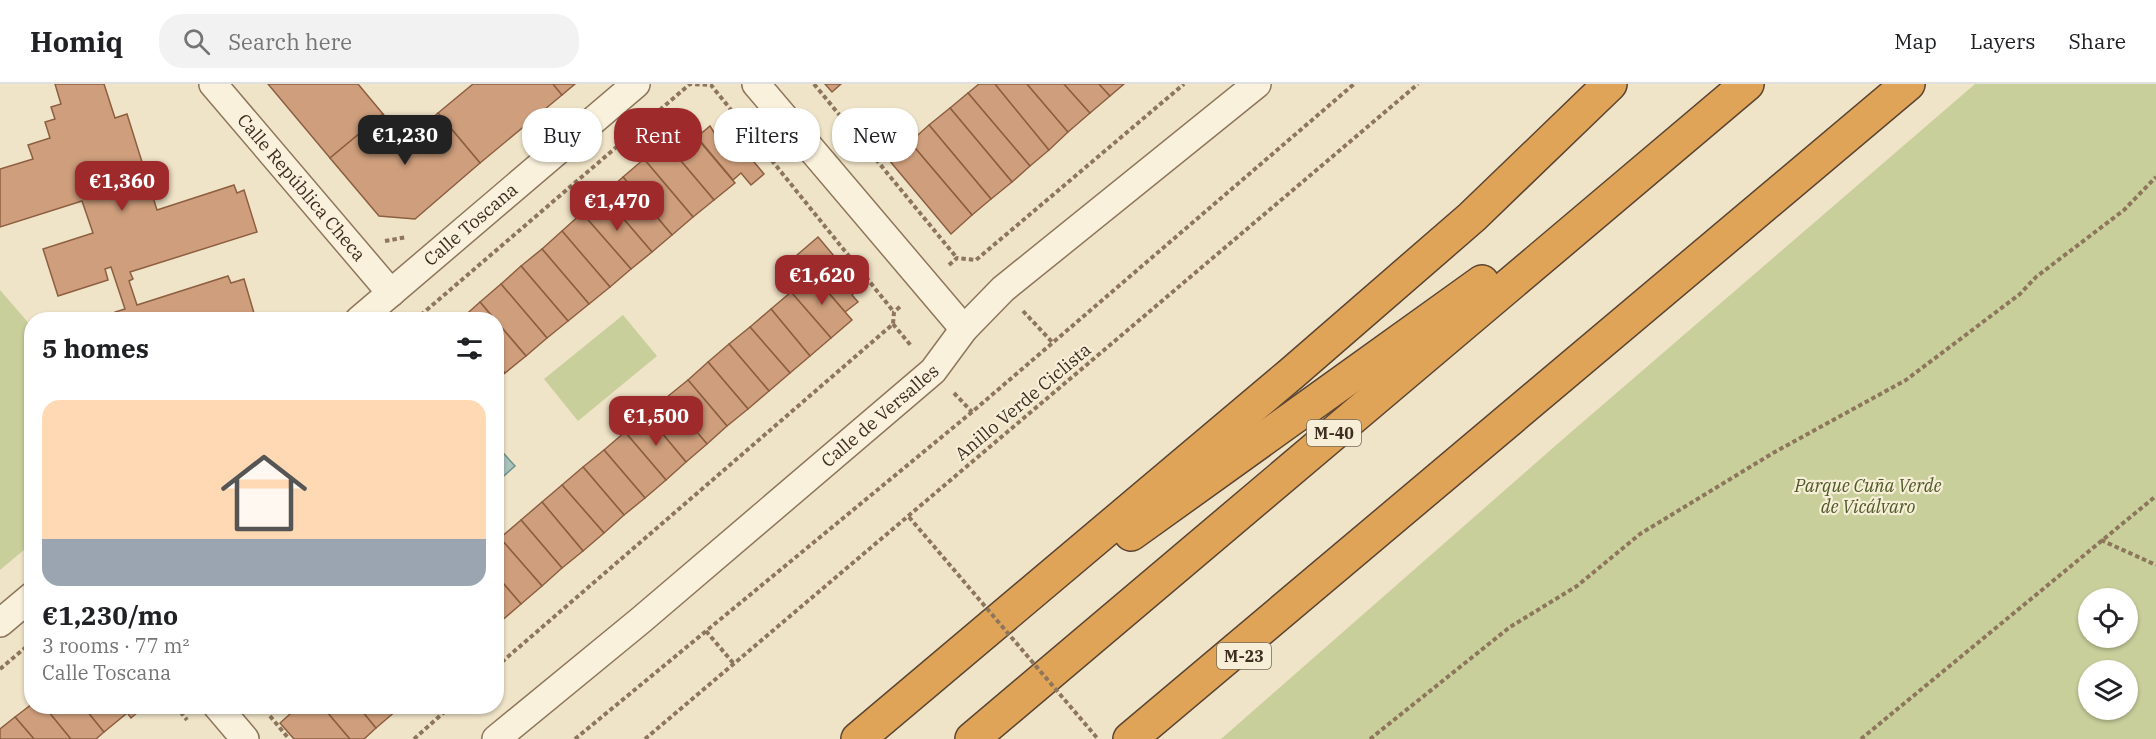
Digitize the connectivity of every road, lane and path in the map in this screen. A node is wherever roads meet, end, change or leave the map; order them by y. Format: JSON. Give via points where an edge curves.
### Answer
{"nodes":[{"id":1,"x":213,"y":84,"type":"edge"},
{"id":2,"x":636,"y":84,"type":"edge"},
{"id":3,"x":690,"y":84,"type":"edge"},
{"id":4,"x":756,"y":84,"type":"edge"},
{"id":5,"x":814,"y":84,"type":"edge"},
{"id":6,"x":1184,"y":84,"type":"edge"},
{"id":7,"x":1257,"y":84,"type":"edge"},
{"id":8,"x":1354,"y":84,"type":"edge"},
{"id":9,"x":1418,"y":84,"type":"edge"},
{"id":10,"x":1610,"y":84,"type":"edge"},
{"id":11,"x":1747,"y":84,"type":"edge"},
{"id":12,"x":1908,"y":84,"type":"edge"},
{"id":13,"x":712,"y":85,"type":"edge"},
{"id":14,"x":1695,"y":128,"type":"junction"},
{"id":15,"x":2156,"y":177,"type":"edge"},
{"id":16,"x":957,"y":258,"type":"junction"},
{"id":17,"x":925,"y":284,"type":"junction"},
{"id":18,"x":391,"y":293,"type":"junction"},
{"id":19,"x":369,"y":312,"type":"edge"},
{"id":20,"x":424,"y":312,"type":"edge"},
{"id":21,"x":894,"y":312,"type":"junction"},
{"id":22,"x":964,"y":329,"type":"junction"},
{"id":23,"x":2156,"y":496,"type":"edge"},
{"id":24,"x":909,"y":517,"type":"junction"},
{"id":25,"x":2101,"y":540,"type":"junction"},
{"id":26,"x":2156,"y":565,"type":"edge"},
{"id":27,"x":1330,"y":573,"type":"junction"},
{"id":28,"x":24,"y":603,"type":"edge"},
{"id":29,"x":0,"y":623,"type":"edge"},
{"id":30,"x":706,"y":631,"type":"junction"},
{"id":31,"x":24,"y":649,"type":"edge"},
{"id":32,"x":504,"y":661,"type":"edge"},
{"id":33,"x":734,"y":664,"type":"junction"},
{"id":34,"x":0,"y":669,"type":"edge"},
{"id":35,"x":930,"y":679,"type":"junction"},
{"id":36,"x":225,"y":714,"type":"edge"},
{"id":37,"x":443,"y":714,"type":"edge"},
{"id":38,"x":268,"y":715,"type":"dead end"},
{"id":39,"x":245,"y":739,"type":"edge"},
{"id":40,"x":289,"y":739,"type":"edge"},
{"id":41,"x":414,"y":739,"type":"edge"},
{"id":42,"x":496,"y":739,"type":"edge"},
{"id":43,"x":575,"y":739,"type":"edge"},
{"id":44,"x":645,"y":739,"type":"edge"},
{"id":45,"x":858,"y":739,"type":"edge"},
{"id":46,"x":972,"y":739,"type":"edge"},
{"id":47,"x":1098,"y":739,"type":"edge"},
{"id":48,"x":1130,"y":739,"type":"edge"},
{"id":49,"x":1159,"y":739,"type":"edge"},
{"id":50,"x":1370,"y":739,"type":"edge"},
{"id":51,"x":1861,"y":739,"type":"edge"}],
"edges":[{"from":1,"to":18,"type":"street","name":"Calle República Checa"},
{"from":2,"to":18,"type":"street","name":"Calle Toscana"},
{"from":3,"to":13,"type":"path"},
{"from":3,"to":20,"type":"path"},
{"from":4,"to":17,"type":"street"},
{"from":5,"to":16,"type":"path"},
{"from":6,"to":16,"type":"path","via":[[975,260]]},
{"from":7,"to":22,"type":"street","name":"Calle de Versalles","via":[[1003,290]]},
{"from":8,"to":30,"type":"path","via":[[972,412]]},
{"from":9,"to":24,"type":"path","name":"Anillo Verde Ciclista"},
{"from":10,"to":35,"type":"highway","via":[[1472,218]]},
{"from":11,"to":14,"type":"highway","number":"M-40"},
{"from":12,"to":27,"type":"highway"},
{"from":13,"to":21,"type":"path"},
{"from":14,"to":35,"type":"highway"},
{"from":14,"to":46,"type":"highway","number":"M-40"},
{"from":15,"to":50,"type":"path","via":[[2124,210],[1906,380],[1773,453],[1640,534],[1577,586],[1510,627]]},
{"from":16,"to":17,"type":"path"},
{"from":17,"to":21,"type":"path"},
{"from":17,"to":22,"type":"street"},
{"from":18,"to":19,"type":"street","name":"Calle Toscana"},
{"from":21,"to":32,"type":"path","via":[[893,324]]},
{"from":22,"to":42,"type":"street","name":"Calle de Versalles","via":[[933,371]]},
{"from":23,"to":25,"type":"path"},
{"from":24,"to":33,"type":"path","name":"Anillo Verde Ciclista"},
{"from":24,"to":47,"type":"path","bridge":true},
{"from":25,"to":26,"type":"path"},
{"from":25,"to":51,"type":"path"},
{"from":27,"to":48,"type":"highway"},
{"from":27,"to":49,"type":"highway","number":"M-23"},
{"from":28,"to":29,"type":"street"},
{"from":30,"to":33,"type":"path"},
{"from":30,"to":43,"type":"path"},
{"from":31,"to":34,"type":"path"},
{"from":33,"to":44,"type":"path","name":"Anillo Verde Ciclista"},
{"from":35,"to":45,"type":"highway"},
{"from":36,"to":39,"type":"street"},
{"from":37,"to":41,"type":"path"},
{"from":38,"to":40,"type":"path"}]}
